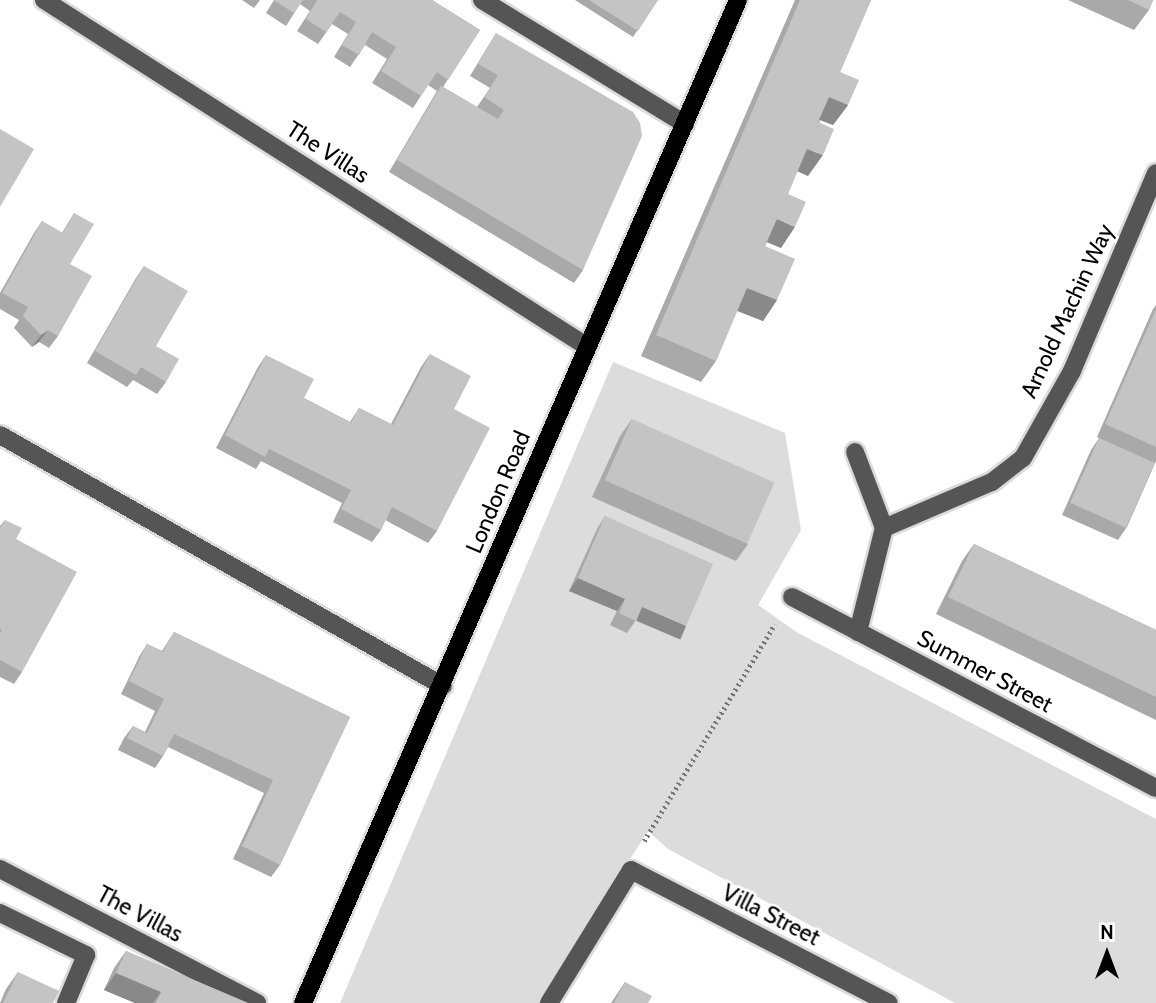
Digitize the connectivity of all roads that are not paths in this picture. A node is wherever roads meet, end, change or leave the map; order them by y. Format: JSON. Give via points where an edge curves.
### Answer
{"nodes":[{"id":1,"x":44,"y":0,"type":"edge"},
{"id":2,"x":482,"y":0,"type":"edge"},
{"id":3,"x":738,"y":0,"type":"edge"},
{"id":4,"x":685,"y":124,"type":"junction"},
{"id":5,"x":1156,"y":173,"type":"edge"},
{"id":6,"x":586,"y":346,"type":"junction"},
{"id":7,"x":0,"y":435,"type":"edge"},
{"id":8,"x":855,"y":452,"type":"dead end"},
{"id":9,"x":884,"y":528,"type":"junction"},
{"id":10,"x":792,"y":597,"type":"road end"},
{"id":11,"x":858,"y":632,"type":"junction"},
{"id":12,"x":443,"y":686,"type":"junction"},
{"id":13,"x":1155,"y":783,"type":"edge"},
{"id":14,"x":0,"y":869,"type":"edge"},
{"id":15,"x":0,"y":914,"type":"edge"},
{"id":16,"x":66,"y":1003,"type":"edge"},
{"id":17,"x":257,"y":1003,"type":"edge"},
{"id":18,"x":303,"y":1003,"type":"edge"},
{"id":19,"x":549,"y":1003,"type":"edge"},
{"id":20,"x":889,"y":1003,"type":"edge"}],
"edges":[{"from":1,"to":6,"type":"street","name":"The Villas"},
{"from":2,"to":4,"type":"street"},
{"from":3,"to":4,"type":"main road","name":"London Road"},
{"from":4,"to":6,"type":"main road","name":"London Road"},
{"from":5,"to":9,"type":"street","name":"Arnold Machin Way","via":[[1072,371],[1023,458],[992,482]]},
{"from":6,"to":12,"type":"main road","name":"London Road"},
{"from":7,"to":12,"type":"street"},
{"from":8,"to":9,"type":"street"},
{"from":9,"to":11,"type":"street"},
{"from":10,"to":11,"type":"street","name":"Summer Street"},
{"from":11,"to":13,"type":"street","name":"Summer Street"},
{"from":12,"to":18,"type":"main road","name":"London Road"},
{"from":14,"to":17,"type":"street","name":"The Villas"},
{"from":15,"to":16,"type":"street","via":[[86,955]]},
{"from":19,"to":20,"type":"street","name":"Villa Street","via":[[631,870]]}]}
